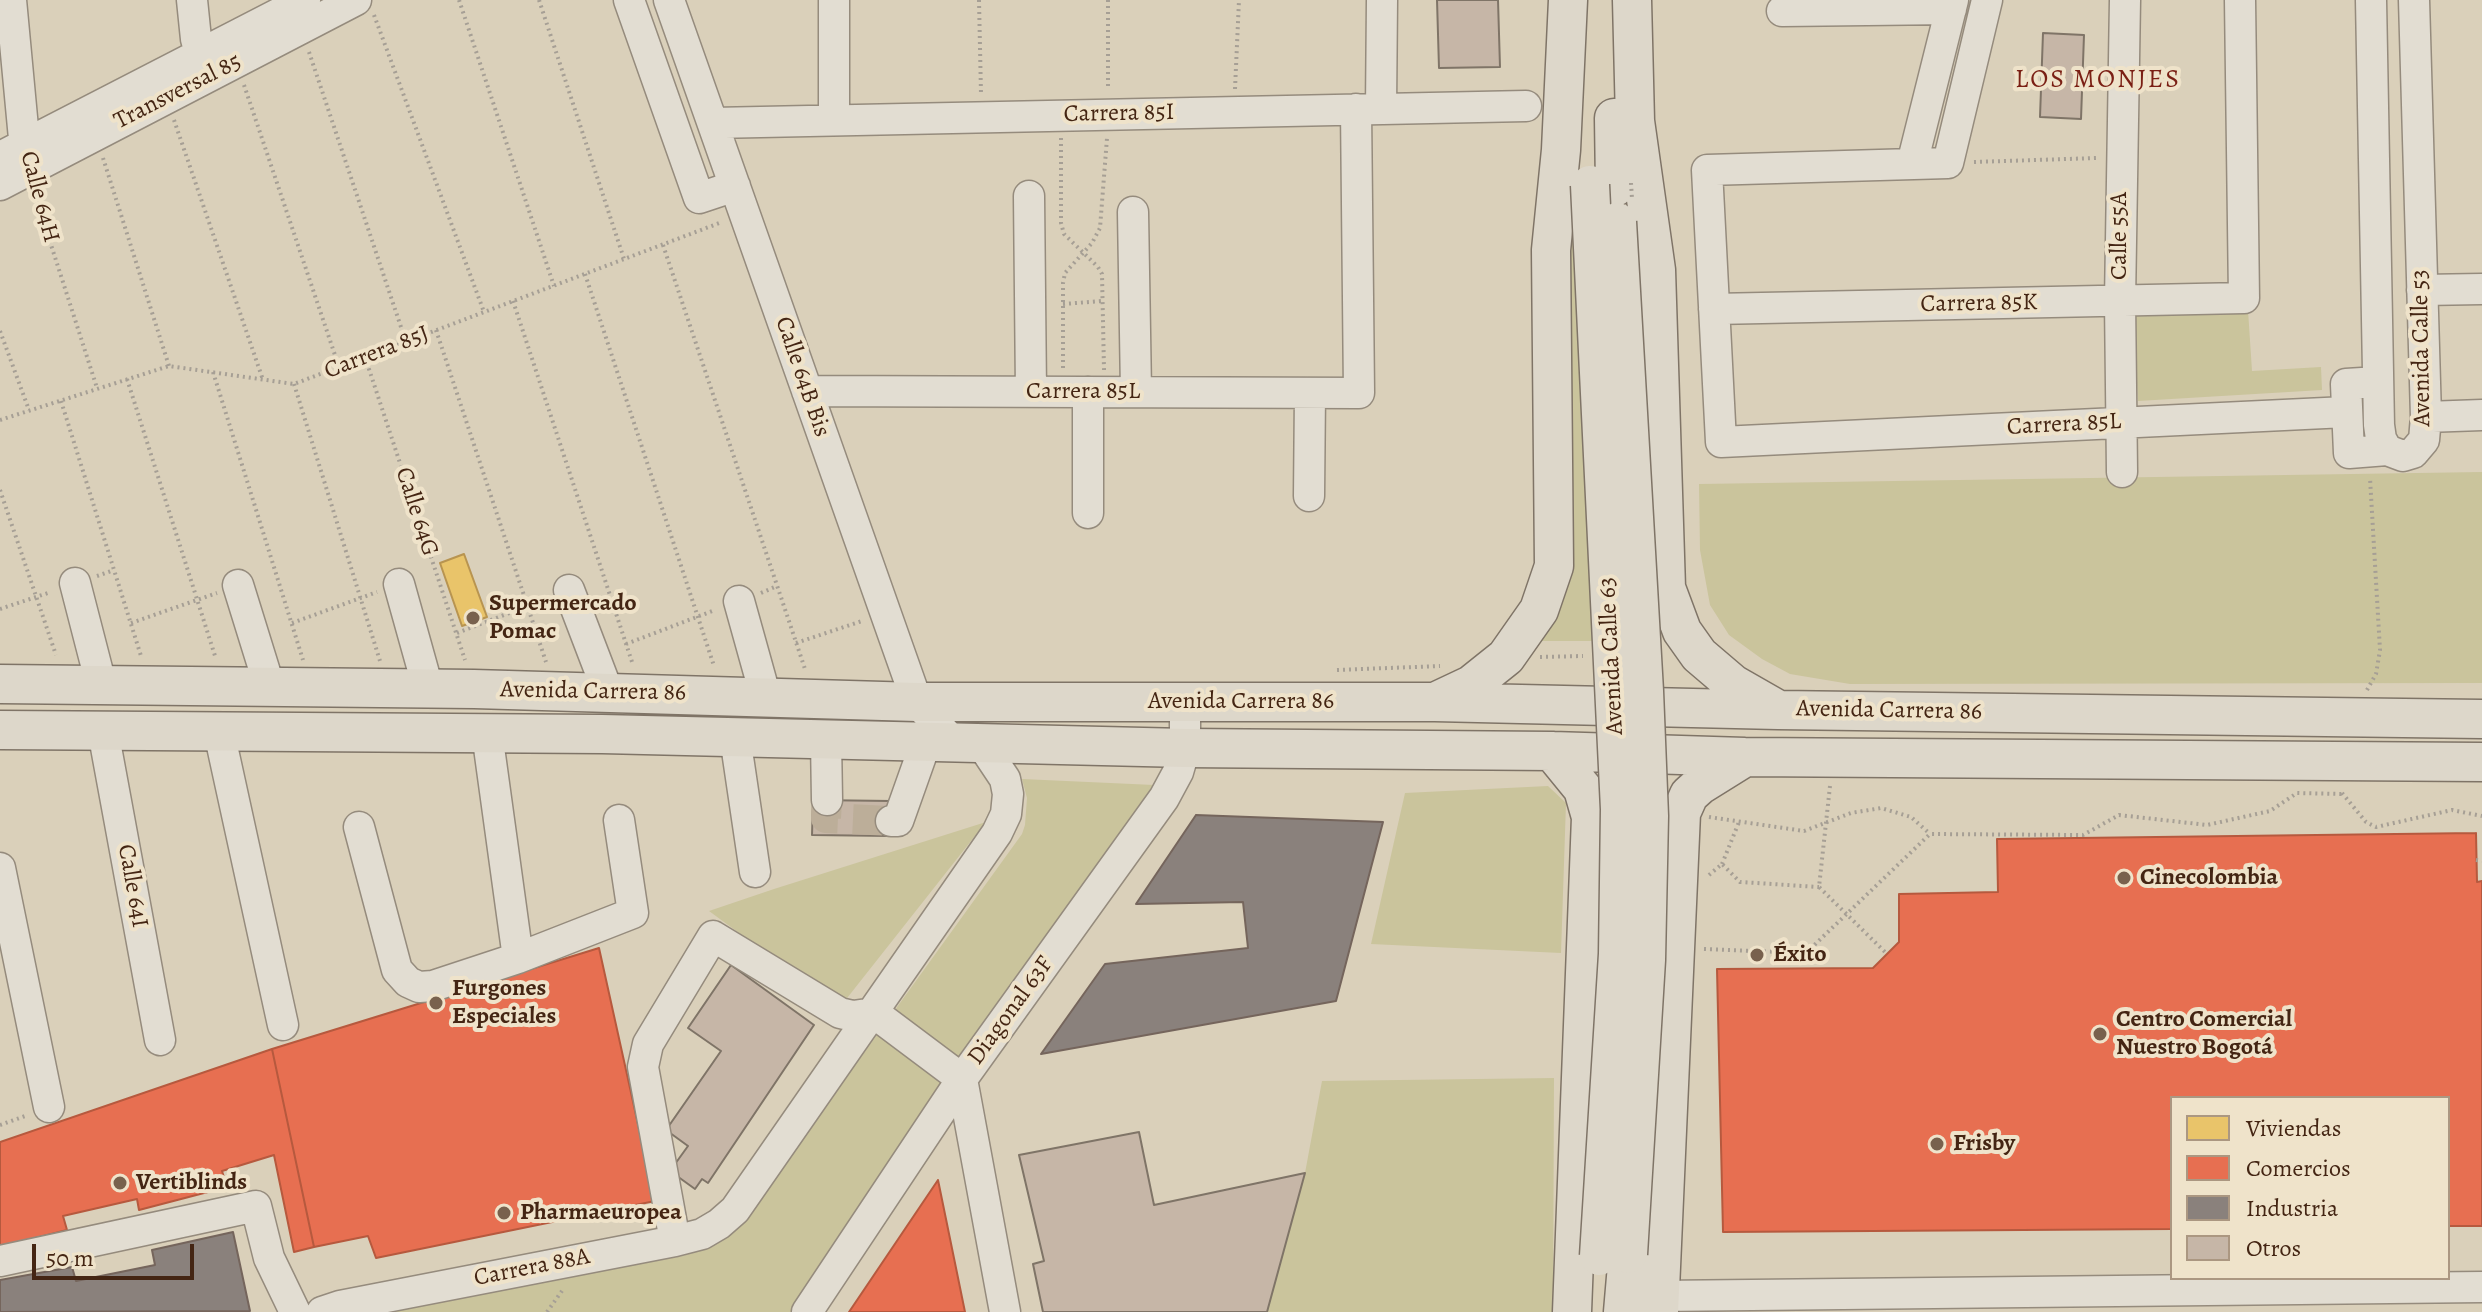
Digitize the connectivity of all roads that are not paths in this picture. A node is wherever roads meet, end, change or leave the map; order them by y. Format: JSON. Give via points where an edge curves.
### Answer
{"nodes":[{"id":1,"x":192,"y":0,"type":"edge"},
{"id":2,"x":305,"y":0,"type":"edge"},
{"id":3,"x":629,"y":0,"type":"edge"},
{"id":4,"x":669,"y":0,"type":"edge"},
{"id":5,"x":834,"y":0,"type":"edge"},
{"id":6,"x":1382,"y":0,"type":"edge"},
{"id":7,"x":1568,"y":0,"type":"edge"},
{"id":8,"x":1581,"y":0,"type":"edge"},
{"id":9,"x":1613,"y":0,"type":"edge"},
{"id":10,"x":1632,"y":0,"type":"edge"},
{"id":11,"x":1987,"y":0,"type":"edge"},
{"id":12,"x":2125,"y":0,"type":"edge"},
{"id":13,"x":2240,"y":0,"type":"edge"},
{"id":14,"x":2371,"y":0,"type":"edge"},
{"id":15,"x":2414,"y":0,"type":"edge"},
{"id":16,"x":7,"y":1,"type":"edge"},
{"id":17,"x":1952,"y":4,"type":"edge"},
{"id":18,"x":364,"y":5,"type":"edge"},
{"id":19,"x":1782,"y":11,"type":"dead end"},
{"id":20,"x":200,"y":54,"type":"junction"},
{"id":21,"x":1526,"y":106,"type":"dead end"},
{"id":22,"x":1369,"y":109,"type":"junction"},
{"id":23,"x":834,"y":120,"type":"junction"},
{"id":24,"x":713,"y":123,"type":"junction"},
{"id":25,"x":17,"y":157,"type":"edge"},
{"id":26,"x":1912,"y":164,"type":"junction"},
{"id":27,"x":0,"y":185,"type":"edge"},
{"id":28,"x":1602,"y":186,"type":"junction"},
{"id":29,"x":1029,"y":196,"type":"dead end"},
{"id":30,"x":740,"y":200,"type":"junction"},
{"id":31,"x":1133,"y":212,"type":"dead end"},
{"id":32,"x":2482,"y":289,"type":"edge"},
{"id":33,"x":2422,"y":290,"type":"junction"},
{"id":34,"x":2120,"y":301,"type":"junction"},
{"id":35,"x":1714,"y":309,"type":"junction"},
{"id":36,"x":2378,"y":382,"type":"junction"},
{"id":37,"x":807,"y":391,"type":"junction"},
{"id":38,"x":1031,"y":392,"type":"junction"},
{"id":39,"x":1085,"y":392,"type":"junction"},
{"id":40,"x":1136,"y":392,"type":"junction"},
{"id":41,"x":1310,"y":393,"type":"junction"},
{"id":42,"x":2346,"y":412,"type":"junction"},
{"id":43,"x":2482,"y":415,"type":"edge"},
{"id":44,"x":2426,"y":417,"type":"junction"},
{"id":45,"x":2122,"y":422,"type":"junction"},
{"id":46,"x":2378,"y":451,"type":"junction"},
{"id":47,"x":2122,"y":472,"type":"dead end"},
{"id":48,"x":1309,"y":496,"type":"dead end"},
{"id":49,"x":1088,"y":513,"type":"dead end"},
{"id":50,"x":75,"y":583,"type":"dead end"},
{"id":51,"x":399,"y":584,"type":"road end"},
{"id":52,"x":238,"y":585,"type":"road end"},
{"id":53,"x":569,"y":590,"type":"road end"},
{"id":54,"x":739,"y":601,"type":"road end"},
{"id":55,"x":621,"y":680,"type":"junction"},
{"id":56,"x":0,"y":684,"type":"edge"},
{"id":57,"x":101,"y":684,"type":"junction"},
{"id":58,"x":269,"y":685,"type":"junction"},
{"id":59,"x":428,"y":688,"type":"junction"},
{"id":60,"x":766,"y":698,"type":"junction"},
{"id":61,"x":917,"y":702,"type":"junction"},
{"id":62,"x":1185,"y":702,"type":"junction"},
{"id":63,"x":1435,"y":702,"type":"junction"},
{"id":64,"x":1778,"y":710,"type":"junction"},
{"id":65,"x":2482,"y":719,"type":"edge"},
{"id":66,"x":0,"y":730,"type":"edge"},
{"id":67,"x":103,"y":731,"type":"junction"},
{"id":68,"x":219,"y":732,"type":"junction"},
{"id":69,"x":487,"y":733,"type":"junction"},
{"id":70,"x":735,"y":737,"type":"junction"},
{"id":71,"x":826,"y":740,"type":"junction"},
{"id":72,"x":953,"y":742,"type":"junction"},
{"id":73,"x":1185,"y":748,"type":"junction"},
{"id":74,"x":1552,"y":751,"type":"junction"},
{"id":75,"x":1745,"y":757,"type":"junction"},
{"id":76,"x":2482,"y":762,"type":"edge"},
{"id":77,"x":827,"y":800,"type":"dead end"},
{"id":78,"x":619,"y":820,"type":"dead end"},
{"id":79,"x":891,"y":821,"type":"dead end"},
{"id":80,"x":359,"y":827,"type":"dead end"},
{"id":81,"x":0,"y":868,"type":"edge"},
{"id":82,"x":755,"y":872,"type":"dead end"},
{"id":83,"x":518,"y":958,"type":"junction"},
{"id":84,"x":874,"y":1013,"type":"junction"},
{"id":85,"x":283,"y":1025,"type":"dead end"},
{"id":86,"x":160,"y":1040,"type":"dead end"},
{"id":87,"x":962,"y":1079,"type":"junction"},
{"id":88,"x":49,"y":1107,"type":"dead end"},
{"id":89,"x":675,"y":1241,"type":"junction"},
{"id":90,"x":1614,"y":1255,"type":"junction"},
{"id":91,"x":0,"y":1261,"type":"edge"},
{"id":92,"x":2482,"y":1287,"type":"edge"},
{"id":93,"x":1660,"y":1304,"type":"edge"},
{"id":94,"x":295,"y":1312,"type":"edge"},
{"id":95,"x":322,"y":1312,"type":"edge"},
{"id":96,"x":807,"y":1312,"type":"edge"},
{"id":97,"x":1005,"y":1312,"type":"edge"},
{"id":98,"x":1572,"y":1312,"type":"edge"},
{"id":99,"x":1594,"y":1312,"type":"edge"},
{"id":100,"x":1623,"y":1312,"type":"edge"}],
"edges":[{"from":1,"to":20,"type":"street"},
{"from":2,"to":20,"type":"street","name":"Transversal 85"},
{"from":3,"to":30,"type":"street","via":[[699,198]]},
{"from":4,"to":24,"type":"street","name":"Calle 64B Bis"},
{"from":5,"to":23,"type":"street"},
{"from":6,"to":22,"type":"street"},
{"from":7,"to":63,"type":"main road","via":[[1551,250],[1554,566],[1539,610],[1506,657],[1471,685]]},
{"from":8,"to":28,"type":"main road","name":"Avenida Calle 63"},
{"from":9,"to":28,"type":"main road","name":"Avenida Calle 63"},
{"from":10,"to":64,"type":"main road","via":[[1635,121],[1656,270],[1666,588],[1682,631],[1699,655],[1733,684]]},
{"from":11,"to":26,"type":"street","via":[[1948,163]]},
{"from":12,"to":34,"type":"street","name":"Calle 55A"},
{"from":13,"to":34,"type":"street","name":"Carrera 85K","via":[[2244,298]]},
{"from":14,"to":36,"type":"street","name":"Avenida Calle 53"},
{"from":15,"to":33,"type":"street","name":"Avenida Calle 53"},
{"from":16,"to":25,"type":"street","name":"Calle 64H"},
{"from":17,"to":19,"type":"street"},
{"from":17,"to":26,"type":"street"},
{"from":18,"to":25,"type":"street","name":"Transversal 85"},
{"from":20,"to":25,"type":"street","name":"Transversal 85"},
{"from":21,"to":22,"type":"street","name":"Carrera 85I"},
{"from":22,"to":23,"type":"street","name":"Carrera 85I"},
{"from":22,"to":41,"type":"street","name":"Carrera 85L","via":[[1359,393]]},
{"from":23,"to":24,"type":"street","name":"Carrera 85I"},
{"from":24,"to":30,"type":"street","name":"Calle 64B Bis"},
{"from":25,"to":27,"type":"street","name":"Transversal 85"},
{"from":26,"to":35,"type":"street","via":[[1707,170]]},
{"from":28,"to":90,"type":"main road","name":"Avenida Calle 63","bridge":true,"via":[[1644,675],[1649,816],[1646,960]]},
{"from":29,"to":38,"type":"street"},
{"from":30,"to":37,"type":"street","name":"Calle 64B Bis"},
{"from":31,"to":40,"type":"street"},
{"from":32,"to":33,"type":"street"},
{"from":33,"to":44,"type":"street","name":"Avenida Calle 53"},
{"from":34,"to":35,"type":"street","name":"Carrera 85K"},
{"from":34,"to":45,"type":"street","name":"Calle 55A"},
{"from":35,"to":45,"type":"street","name":"Carrera 85L","via":[[1721,442]]},
{"from":36,"to":42,"type":"street","via":[[2346,384]]},
{"from":36,"to":46,"type":"street","name":"Avenida Calle 53"},
{"from":37,"to":38,"type":"street","name":"Carrera 85L"},
{"from":37,"to":61,"type":"street","name":"Calle 64B Bis"},
{"from":38,"to":39,"type":"street","name":"Carrera 85L"},
{"from":39,"to":40,"type":"street","name":"Carrera 85L"},
{"from":39,"to":49,"type":"street"},
{"from":40,"to":41,"type":"street","name":"Carrera 85L"},
{"from":41,"to":48,"type":"street"},
{"from":42,"to":45,"type":"street","name":"Carrera 85L"},
{"from":42,"to":46,"type":"street","via":[[2349,453]]},
{"from":43,"to":44,"type":"street"},
{"from":44,"to":46,"type":"street","name":"Avenida Calle 53","via":[[2424,440],[2413,453]]},
{"from":45,"to":47,"type":"street","name":"Calle 55A"},
{"from":50,"to":57,"type":"street"},
{"from":51,"to":59,"type":"street"},
{"from":52,"to":58,"type":"street"},
{"from":53,"to":55,"type":"street"},
{"from":54,"to":60,"type":"street"},
{"from":55,"to":59,"type":"main road","name":"Avenida Carrera 86"},
{"from":55,"to":60,"type":"main road","name":"Avenida Carrera 86"},
{"from":56,"to":57,"type":"main road","name":"Avenida Carrera 86"},
{"from":57,"to":58,"type":"main road","name":"Avenida Carrera 86"},
{"from":58,"to":59,"type":"main road","name":"Avenida Carrera 86"},
{"from":60,"to":61,"type":"main road","name":"Avenida Carrera 86"},
{"from":61,"to":62,"type":"main road","name":"Avenida Carrera 86"},
{"from":61,"to":72,"type":"street","name":"Calle 64B Bis"},
{"from":62,"to":63,"type":"main road","name":"Avenida Carrera 86"},
{"from":62,"to":73,"type":"street","name":"Diagonal 63F"},
{"from":63,"to":64,"type":"main road","name":"Avenida Carrera 86"},
{"from":64,"to":65,"type":"main road","name":"Avenida Carrera 86"},
{"from":66,"to":67,"type":"main road","name":"Avenida Carrera 86"},
{"from":67,"to":68,"type":"main road","name":"Avenida Carrera 86"},
{"from":67,"to":86,"type":"street","name":"Calle 64I"},
{"from":68,"to":69,"type":"main road","name":"Avenida Carrera 86"},
{"from":68,"to":85,"type":"street"},
{"from":69,"to":70,"type":"main road","name":"Avenida Carrera 86"},
{"from":69,"to":83,"type":"street"},
{"from":70,"to":71,"type":"main road","name":"Avenida Carrera 86"},
{"from":70,"to":82,"type":"street"},
{"from":71,"to":72,"type":"main road","name":"Avenida Carrera 86"},
{"from":71,"to":77,"type":"street"},
{"from":72,"to":73,"type":"main road","name":"Avenida Carrera 86"},
{"from":72,"to":79,"type":"street","via":[[898,821]]},
{"from":72,"to":84,"type":"street","via":[[1005,779],[1006,814]]},
{"from":73,"to":74,"type":"main road","name":"Avenida Carrera 86"},
{"from":73,"to":87,"type":"street","name":"Diagonal 63F","via":[[1164,798]]},
{"from":74,"to":75,"type":"main road","name":"Avenida Carrera 86"},
{"from":74,"to":98,"type":"main road","via":[[1583,789],[1591,817]]},
{"from":75,"to":76,"type":"main road","name":"Avenida Carrera 86"},
{"from":75,"to":93,"type":"main road","via":[[1700,785],[1681,813]]},
{"from":78,"to":83,"type":"street","via":[[633,913]]},
{"from":80,"to":83,"type":"street","via":[[397,970],[408,982],[433,986]]},
{"from":81,"to":88,"type":"street"},
{"from":84,"to":87,"type":"street"},
{"from":84,"to":89,"type":"street","name":"Carrera 88A","via":[[735,1210],[702,1234]]},
{"from":84,"to":89,"type":"street","via":[[840,1013],[713,936],[648,1044],[643,1067]]},
{"from":87,"to":96,"type":"street","name":"Diagonal 63F"},
{"from":87,"to":97,"type":"street"},
{"from":89,"to":95,"type":"street","name":"Carrera 88A"},
{"from":90,"to":99,"type":"main road","name":"Avenida Calle 63"},
{"from":90,"to":100,"type":"main road","name":"Avenida Calle 63"},
{"from":91,"to":94,"type":"street","via":[[256,1206],[269,1258]]},
{"from":92,"to":93,"type":"street"}]}
